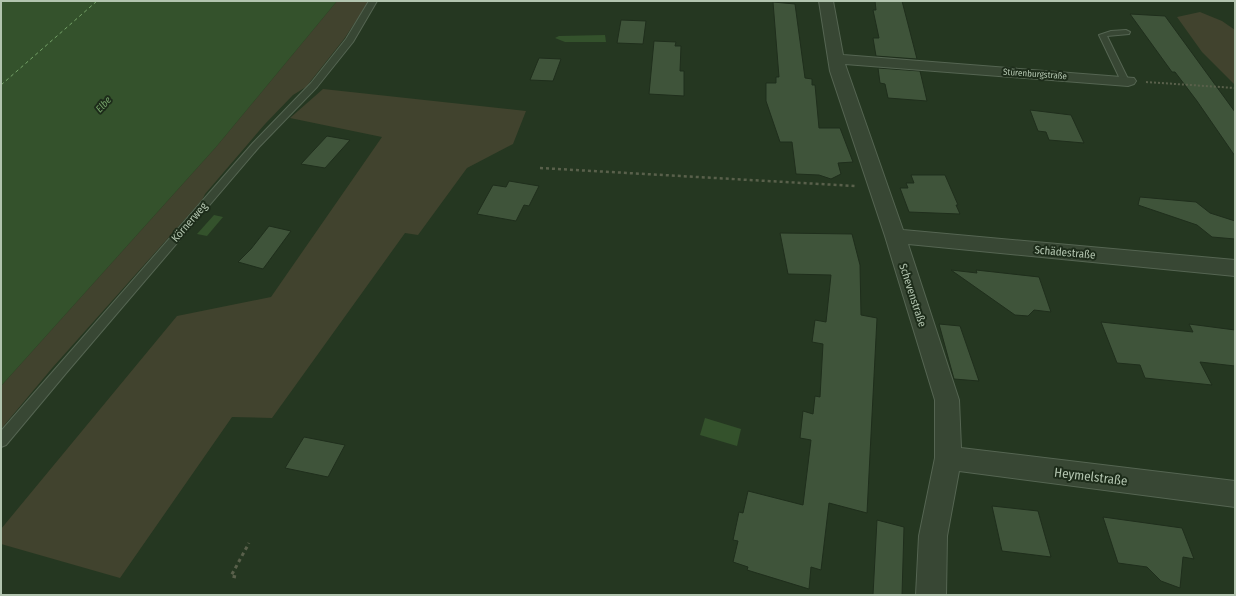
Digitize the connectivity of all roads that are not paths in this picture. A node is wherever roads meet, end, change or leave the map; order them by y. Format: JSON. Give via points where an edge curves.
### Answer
{"nodes":[{"id":1,"x":373,"y":1,"type":"edge"},
{"id":2,"x":826,"y":1,"type":"edge"},
{"id":3,"x":1126,"y":32,"type":"dead end"},
{"id":4,"x":836,"y":59,"type":"junction"},
{"id":5,"x":1126,"y":81,"type":"joint"},
{"id":6,"x":895,"y":236,"type":"junction"},
{"id":7,"x":1235,"y":268,"type":"edge"},
{"id":8,"x":1,"y":441,"type":"edge"},
{"id":9,"x":948,"y":458,"type":"junction"},
{"id":10,"x":1235,"y":494,"type":"edge"},
{"id":11,"x":931,"y":595,"type":"edge"}],
"edges":[{"from":1,"to":8,"type":"lane","name":"Körnerweg","via":[[350,40],[314,85],[256,145]]},
{"from":2,"to":4,"type":"street","name":"Schevenstraße"},
{"from":3,"to":5,"type":"lane","via":[[1111,32],[1103,37]]},
{"from":4,"to":5,"type":"street","name":"Stürenburgstraße"},
{"from":4,"to":6,"type":"street","name":"Schevenstraße"},
{"from":6,"to":7,"type":"street","name":"Schädestraße"},
{"from":6,"to":9,"type":"street","name":"Schevenstraße","via":[[947,400]]},
{"from":9,"to":10,"type":"street","name":"Heymelstraße"},
{"from":9,"to":11,"type":"street","name":"Schevenstraße","via":[[933,536]]}]}
